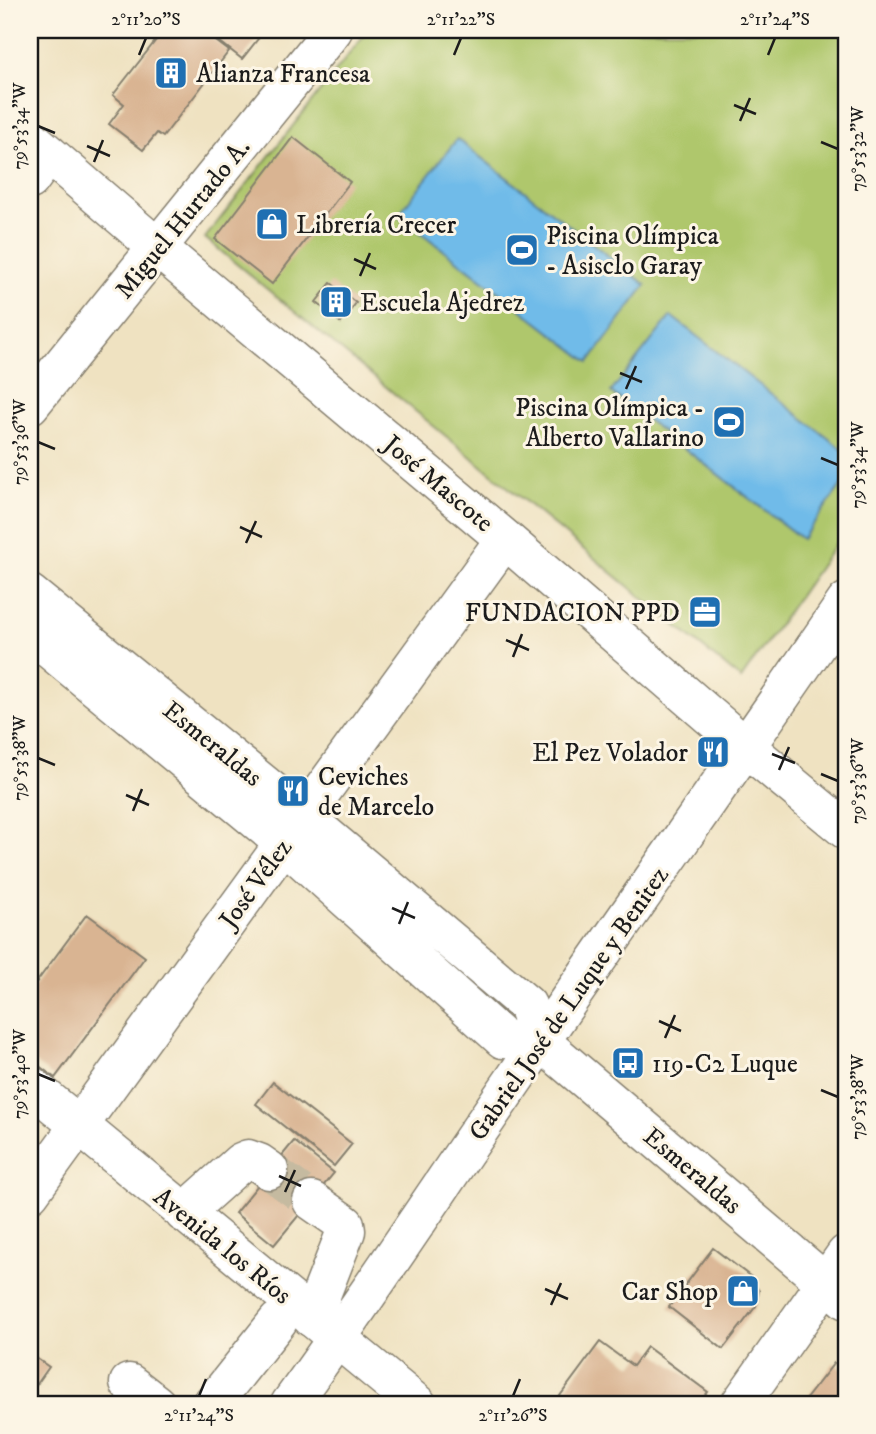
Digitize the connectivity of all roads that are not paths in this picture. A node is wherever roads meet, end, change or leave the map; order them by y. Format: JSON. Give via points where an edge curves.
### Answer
{"nodes":[{"id":1,"x":334,"y":30,"type":"edge"},
{"id":2,"x":36,"y":157,"type":"edge"},
{"id":3,"x":158,"y":248,"type":"junction"},
{"id":4,"x":30,"y":405,"type":"edge"},
{"id":5,"x":505,"y":539,"type":"junction"},
{"id":6,"x":30,"y":594,"type":"edge"},
{"id":7,"x":846,"y":602,"type":"edge"},
{"id":8,"x":30,"y":633,"type":"edge"},
{"id":9,"x":747,"y":747,"type":"junction"},
{"id":10,"x":294,"y":830,"type":"junction"},
{"id":11,"x":846,"y":830,"type":"edge"},
{"id":12,"x":540,"y":1041,"type":"junction"},
{"id":13,"x":30,"y":1085,"type":"edge"},
{"id":14,"x":30,"y":1117,"type":"edge"},
{"id":15,"x":72,"y":1136,"type":"junction"},
{"id":16,"x":269,"y":1170,"type":"tunnel mouth"},
{"id":17,"x":30,"y":1193,"type":"edge"},
{"id":18,"x":312,"y":1200,"type":"tunnel mouth"},
{"id":19,"x":184,"y":1213,"type":"junction"},
{"id":20,"x":345,"y":1224,"type":"junction"},
{"id":21,"x":397,"y":1251,"type":"junction"},
{"id":22,"x":839,"y":1279,"type":"edge"},
{"id":23,"x":313,"y":1334,"type":"junction"},
{"id":24,"x":212,"y":1404,"type":"edge"},
{"id":25,"x":290,"y":1404,"type":"edge"},
{"id":26,"x":379,"y":1404,"type":"edge"},
{"id":27,"x":417,"y":1404,"type":"edge"},
{"id":28,"x":740,"y":1404,"type":"edge"}],
"edges":[{"from":1,"to":3,"type":"street","name":"Miguel Hurtado A."},
{"from":2,"to":3,"type":"street","name":"José Mascote"},
{"from":3,"to":4,"type":"street","name":"Miguel Hurtado A."},
{"from":3,"to":5,"type":"street","name":"José Mascote"},
{"from":5,"to":9,"type":"street","name":"José Mascote"},
{"from":5,"to":10,"type":"street","name":"José Vélez"},
{"from":6,"to":10,"type":"street","name":"Esmeraldas"},
{"from":7,"to":9,"type":"street","name":"Gabriel José de Luque y Benitez"},
{"from":8,"to":10,"type":"street","name":"Esmeraldas"},
{"from":9,"to":11,"type":"street","name":"José Mascote"},
{"from":9,"to":12,"type":"street","name":"Gabriel José de Luque y Benitez"},
{"from":10,"to":12,"type":"street","name":"Esmeraldas","via":[[527,1005]]},
{"from":10,"to":15,"type":"street","name":"José Vélez"},
{"from":12,"to":21,"type":"street","name":"Gabriel José de Luque y Benitez"},
{"from":12,"to":22,"type":"street","name":"Esmeraldas"},
{"from":13,"to":15,"type":"street","name":"Avenida los Ríos"},
{"from":14,"to":15,"type":"street","name":"Avenida los Ríos"},
{"from":15,"to":17,"type":"street","name":"José Vélez"},
{"from":15,"to":19,"type":"street","name":"Avenida los Ríos"},
{"from":15,"to":23,"type":"street","name":"Avenida los Ríos"},
{"from":16,"to":19,"type":"street","via":[[248,1159],[241,1162]]},
{"from":18,"to":20,"type":"street"},
{"from":19,"to":23,"type":"street","name":"Avenida los Ríos"},
{"from":20,"to":21,"type":"street"},
{"from":20,"to":23,"type":"street"},
{"from":21,"to":23,"type":"street","name":"Gabriel José de Luque y Benitez"},
{"from":22,"to":28,"type":"street"},
{"from":23,"to":24,"type":"street"},
{"from":23,"to":25,"type":"street","name":"Gabriel José de Luque y Benitez"},
{"from":23,"to":26,"type":"street","name":"Avenida los Ríos"},
{"from":23,"to":27,"type":"street","name":"Avenida los Ríos"}]}
